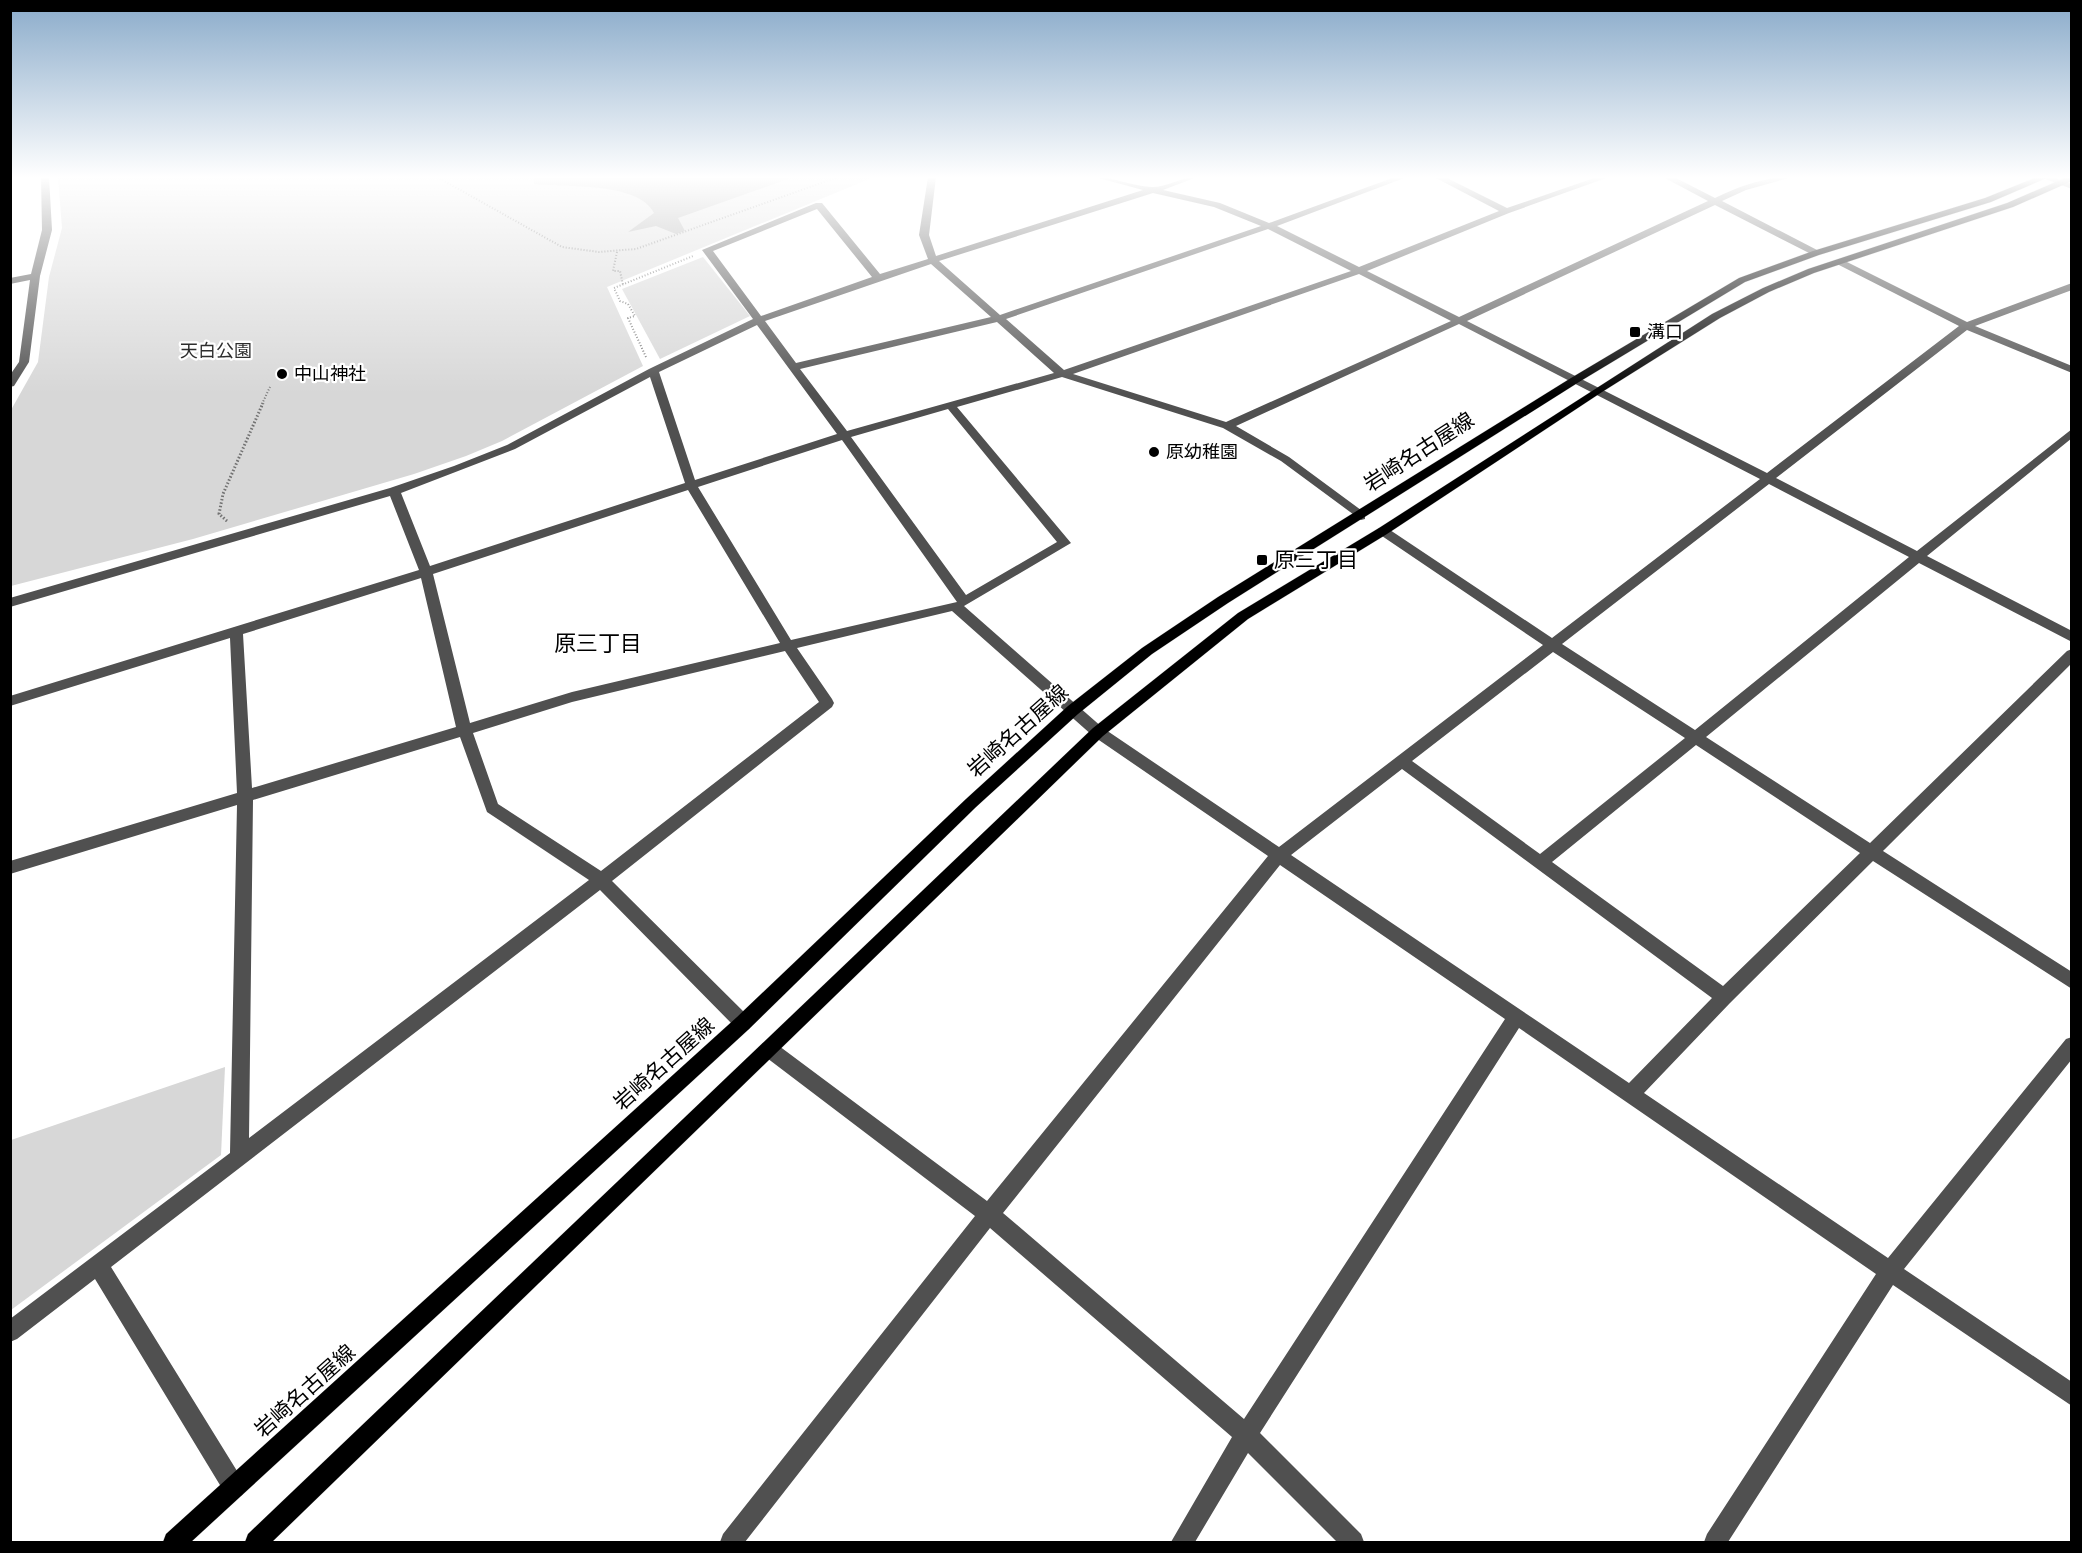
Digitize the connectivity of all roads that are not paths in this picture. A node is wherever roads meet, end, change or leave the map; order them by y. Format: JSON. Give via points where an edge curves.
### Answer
{"nodes":[{"id":1,"x":42,"y":249,"type":"edge"},
{"id":2,"x":708,"y":249,"type":"edge"},
{"id":3,"x":855,"y":249,"type":"edge"},
{"id":4,"x":929,"y":249,"type":"edge"},
{"id":5,"x":969,"y":249,"type":"edge"},
{"id":6,"x":1201,"y":249,"type":"edge"},
{"id":7,"x":1316,"y":249,"type":"edge"},
{"id":8,"x":1412,"y":249,"type":"edge"},
{"id":9,"x":1612,"y":249,"type":"edge"},
{"id":10,"x":1809,"y":249,"type":"edge"},
{"id":11,"x":1827,"y":249,"type":"edge"},
{"id":12,"x":1877,"y":249,"type":"edge"},
{"id":13,"x":1816,"y":253,"type":"junction"},
{"id":14,"x":933,"y":261,"type":"junction"},
{"id":15,"x":1840,"y":262,"type":"junction"},
{"id":16,"x":1359,"y":271,"type":"junction"},
{"id":17,"x":35,"y":276,"type":"junction"},
{"id":18,"x":878,"y":278,"type":"junction"},
{"id":19,"x":10,"y":281,"type":"edge"},
{"id":20,"x":2072,"y":286,"type":"edge"},
{"id":21,"x":998,"y":319,"type":"junction"},
{"id":22,"x":759,"y":320,"type":"junction"},
{"id":23,"x":1458,"y":320,"type":"junction"},
{"id":24,"x":1966,"y":326,"type":"junction"},
{"id":25,"x":795,"y":367,"type":"junction"},
{"id":26,"x":2072,"y":370,"type":"edge"},
{"id":27,"x":653,"y":371,"type":"junction"},
{"id":28,"x":1062,"y":374,"type":"junction"},
{"id":29,"x":1575,"y":380,"type":"junction"},
{"id":30,"x":10,"y":384,"type":"edge"},
{"id":31,"x":1598,"y":390,"type":"junction"},
{"id":32,"x":950,"y":405,"type":"junction"},
{"id":33,"x":1227,"y":426,"type":"junction"},
{"id":34,"x":2072,"y":432,"type":"edge"},
{"id":35,"x":844,"y":435,"type":"junction"},
{"id":36,"x":1768,"y":479,"type":"junction"},
{"id":37,"x":691,"y":485,"type":"junction"},
{"id":38,"x":394,"y":491,"type":"junction"},
{"id":39,"x":1361,"y":516,"type":"junction"},
{"id":40,"x":1383,"y":531,"type":"junction"},
{"id":41,"x":1918,"y":557,"type":"junction"},
{"id":42,"x":426,"y":572,"type":"junction"},
{"id":43,"x":10,"y":603,"type":"edge"},
{"id":44,"x":959,"y":604,"type":"junction"},
{"id":45,"x":236,"y":631,"type":"junction"},
{"id":46,"x":2072,"y":637,"type":"edge"},
{"id":47,"x":787,"y":644,"type":"junction"},
{"id":48,"x":1553,"y":645,"type":"junction"},
{"id":49,"x":2072,"y":654,"type":"edge"},
{"id":50,"x":10,"y":701,"type":"edge"},
{"id":51,"x":1073,"y":710,"type":"junction"},
{"id":52,"x":464,"y":728,"type":"junction"},
{"id":53,"x":1098,"y":732,"type":"junction"},
{"id":54,"x":1695,"y":737,"type":"junction"},
{"id":55,"x":1402,"y":761,"type":"junction"},
{"id":56,"x":245,"y":795,"type":"junction"},
{"id":57,"x":1871,"y":852,"type":"junction"},
{"id":58,"x":1278,"y":856,"type":"junction"},
{"id":59,"x":1540,"y":862,"type":"junction"},
{"id":60,"x":10,"y":868,"type":"edge"},
{"id":61,"x":601,"y":880,"type":"junction"},
{"id":62,"x":2072,"y":982,"type":"edge"},
{"id":63,"x":1724,"y":997,"type":"junction"},
{"id":64,"x":1516,"y":1018,"type":"junction"},
{"id":65,"x":744,"y":1023,"type":"junction"},
{"id":66,"x":2072,"y":1045,"type":"edge"},
{"id":67,"x":769,"y":1049,"type":"junction"},
{"id":68,"x":1630,"y":1095,"type":"junction"},
{"id":69,"x":239,"y":1156,"type":"junction"},
{"id":70,"x":989,"y":1214,"type":"junction"},
{"id":71,"x":98,"y":1265,"type":"junction"},
{"id":72,"x":1890,"y":1271,"type":"junction"},
{"id":73,"x":10,"y":1332,"type":"edge"},
{"id":74,"x":2072,"y":1395,"type":"edge"},
{"id":75,"x":1246,"y":1435,"type":"junction"},
{"id":76,"x":234,"y":1487,"type":"junction"},
{"id":77,"x":264,"y":1540,"type":"edge"},
{"id":78,"x":174,"y":1542,"type":"edge"},
{"id":79,"x":731,"y":1542,"type":"edge"},
{"id":80,"x":1182,"y":1542,"type":"edge"},
{"id":81,"x":1353,"y":1542,"type":"edge"},
{"id":82,"x":1714,"y":1542,"type":"edge"}],
"edges":[{"from":1,"to":17,"type":"street"},
{"from":2,"to":22,"type":"street"},
{"from":3,"to":18,"type":"street"},
{"from":4,"to":14,"type":"street"},
{"from":5,"to":14,"type":"street"},
{"from":6,"to":21,"type":"street"},
{"from":7,"to":16,"type":"street"},
{"from":8,"to":16,"type":"street"},
{"from":9,"to":23,"type":"street"},
{"from":10,"to":13,"type":"street"},
{"from":11,"to":13,"type":"main road","name":"岩崎名古屋線"},
{"from":12,"to":15,"type":"main road"},
{"from":13,"to":29,"type":"main road","name":"岩崎名古屋線","via":[[1742,279]]},
{"from":14,"to":18,"type":"street"},
{"from":14,"to":21,"type":"street"},
{"from":15,"to":24,"type":"street"},
{"from":15,"to":31,"type":"main road","via":[[1766,290],[1716,316]]},
{"from":16,"to":23,"type":"street"},
{"from":16,"to":28,"type":"street"},
{"from":17,"to":19,"type":"street"},
{"from":17,"to":30,"type":"street","via":[[24,362]]},
{"from":18,"to":22,"type":"street"},
{"from":20,"to":24,"type":"street"},
{"from":21,"to":25,"type":"street"},
{"from":21,"to":28,"type":"street"},
{"from":22,"to":25,"type":"street"},
{"from":22,"to":27,"type":"street"},
{"from":23,"to":29,"type":"street"},
{"from":23,"to":33,"type":"street"},
{"from":24,"to":26,"type":"street"},
{"from":24,"to":36,"type":"street"},
{"from":25,"to":35,"type":"street"},
{"from":27,"to":37,"type":"street"},
{"from":27,"to":38,"type":"street","via":[[511,447]]},
{"from":28,"to":32,"type":"street"},
{"from":28,"to":33,"type":"street"},
{"from":29,"to":31,"type":"street"},
{"from":29,"to":39,"type":"main road","name":"岩崎名古屋線"},
{"from":31,"to":36,"type":"street"},
{"from":31,"to":40,"type":"main road"},
{"from":32,"to":35,"type":"street"},
{"from":32,"to":44,"type":"street","via":[[1065,543]]},
{"from":33,"to":39,"type":"street","via":[[1285,459]]},
{"from":34,"to":41,"type":"street"},
{"from":35,"to":37,"type":"street"},
{"from":35,"to":44,"type":"street"},
{"from":36,"to":41,"type":"street"},
{"from":36,"to":48,"type":"street"},
{"from":37,"to":42,"type":"street"},
{"from":37,"to":47,"type":"street"},
{"from":38,"to":42,"type":"street"},
{"from":38,"to":43,"type":"street"},
{"from":39,"to":51,"type":"main road","name":"岩崎名古屋線","via":[[1204,612]]},
{"from":40,"to":48,"type":"street"},
{"from":40,"to":53,"type":"main road","via":[[1243,616]]},
{"from":41,"to":46,"type":"street"},
{"from":41,"to":54,"type":"street"},
{"from":42,"to":45,"type":"street"},
{"from":42,"to":52,"type":"street"},
{"from":44,"to":47,"type":"street"},
{"from":44,"to":51,"type":"street"},
{"from":45,"to":50,"type":"street"},
{"from":45,"to":56,"type":"street"},
{"from":47,"to":52,"type":"street"},
{"from":47,"to":61,"type":"street","via":[[827,703]]},
{"from":48,"to":54,"type":"street"},
{"from":48,"to":55,"type":"street"},
{"from":49,"to":57,"type":"street"},
{"from":51,"to":53,"type":"street"},
{"from":51,"to":65,"type":"main road","name":"岩崎名古屋線"},
{"from":52,"to":56,"type":"street"},
{"from":52,"to":61,"type":"street","via":[[492,808]]},
{"from":53,"to":58,"type":"street"},
{"from":53,"to":67,"type":"main road"},
{"from":54,"to":57,"type":"street"},
{"from":54,"to":59,"type":"street"},
{"from":55,"to":58,"type":"street"},
{"from":55,"to":59,"type":"street"},
{"from":56,"to":60,"type":"street"},
{"from":56,"to":69,"type":"street"},
{"from":57,"to":62,"type":"street"},
{"from":57,"to":63,"type":"street"},
{"from":58,"to":64,"type":"street"},
{"from":58,"to":70,"type":"street"},
{"from":59,"to":63,"type":"street"},
{"from":61,"to":65,"type":"street"},
{"from":61,"to":69,"type":"street"},
{"from":63,"to":68,"type":"street"},
{"from":64,"to":68,"type":"street"},
{"from":64,"to":75,"type":"street"},
{"from":65,"to":76,"type":"main road","name":"岩崎名古屋線"},
{"from":66,"to":72,"type":"street"},
{"from":67,"to":70,"type":"street"},
{"from":67,"to":77,"type":"main road"},
{"from":68,"to":72,"type":"street"},
{"from":69,"to":71,"type":"street"},
{"from":70,"to":75,"type":"street"},
{"from":70,"to":79,"type":"street"},
{"from":71,"to":73,"type":"street"},
{"from":71,"to":76,"type":"street"},
{"from":72,"to":74,"type":"street"},
{"from":72,"to":82,"type":"street"},
{"from":75,"to":80,"type":"street"},
{"from":75,"to":81,"type":"street"},
{"from":76,"to":78,"type":"main road","name":"岩崎名古屋線"}]}
